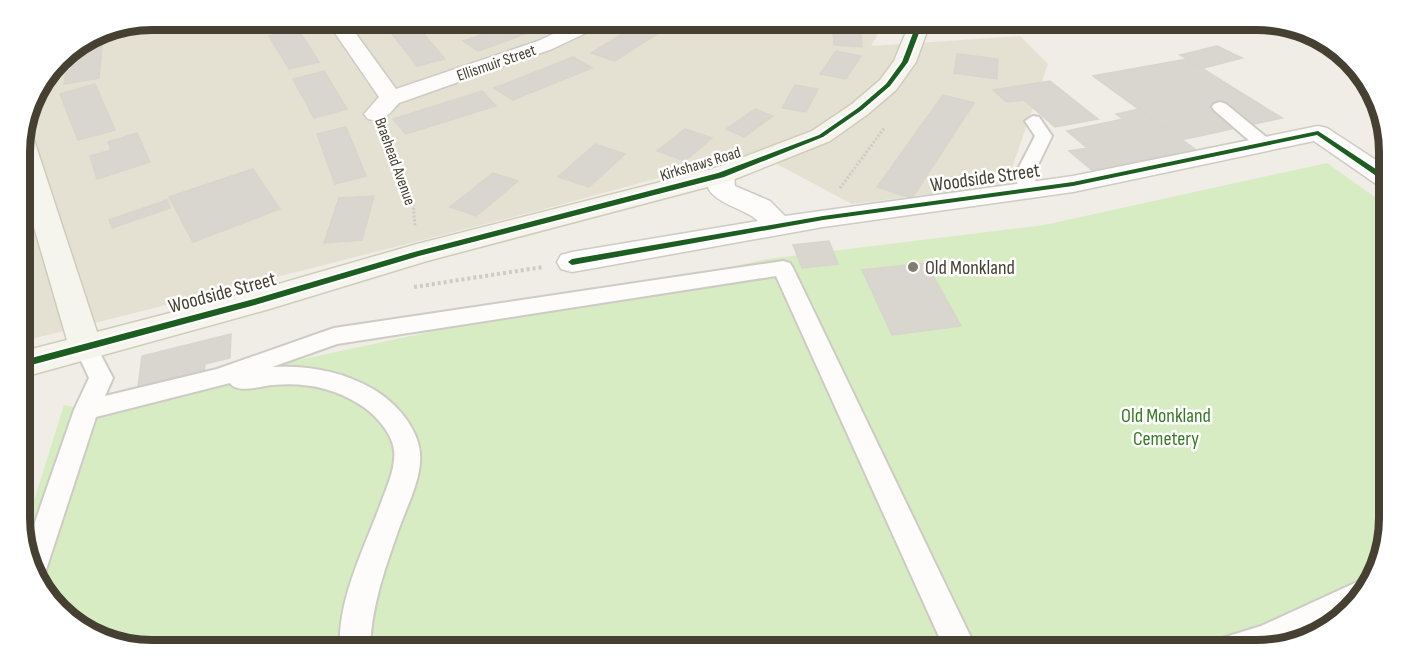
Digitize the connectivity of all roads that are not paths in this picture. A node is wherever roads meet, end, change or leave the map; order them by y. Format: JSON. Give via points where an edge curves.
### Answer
{"nodes":[{"id":1,"x":341,"y":30,"type":"edge"},
{"id":2,"x":577,"y":30,"type":"edge"},
{"id":3,"x":917,"y":30,"type":"edge"},
{"id":4,"x":383,"y":106,"type":"joint"},
{"id":5,"x":1220,"y":107,"type":"dead end"},
{"id":6,"x":1033,"y":121,"type":"dead end"},
{"id":7,"x":1265,"y":145,"type":"junction"},
{"id":8,"x":30,"y":169,"type":"edge"},
{"id":9,"x":1379,"y":174,"type":"edge"},
{"id":10,"x":721,"y":175,"type":"junction"},
{"id":11,"x":1026,"y":189,"type":"junction"},
{"id":12,"x":778,"y":225,"type":"junction"},
{"id":13,"x":424,"y":252,"type":"joint"},
{"id":14,"x":572,"y":262,"type":"dead end"},
{"id":15,"x":86,"y":348,"type":"junction"},
{"id":16,"x":30,"y":362,"type":"edge"},
{"id":17,"x":169,"y":390,"type":"junction"},
{"id":18,"x":86,"y":410,"type":"junction"},
{"id":19,"x":37,"y":558,"type":"edge"},
{"id":20,"x":1344,"y":603,"type":"edge"},
{"id":21,"x":1277,"y":638,"type":"edge"},
{"id":22,"x":354,"y":640,"type":"edge"},
{"id":23,"x":956,"y":640,"type":"edge"}],
"edges":[{"from":1,"to":4,"type":"street","name":"Braehead Avenue"},
{"from":2,"to":4,"type":"street","name":"Ellismuir Street"},
{"from":3,"to":10,"type":"street","name":"Kirkshaws Road","via":[[905,62],[888,85],[860,109],[821,136]]},
{"from":5,"to":7,"type":"lane"},
{"from":6,"to":11,"type":"lane","via":[[1044,136],[1027,169]]},
{"from":7,"to":9,"type":"street","name":"Woodside Street","via":[[1318,133]]},
{"from":7,"to":11,"type":"street","name":"Woodside Street","via":[[1073,184]]},
{"from":8,"to":15,"type":"street"},
{"from":10,"to":12,"type":"street","via":[[722,189],[760,207]]},
{"from":10,"to":13,"type":"street","name":"Kirkshaws Road"},
{"from":11,"to":12,"type":"street","name":"Woodside Street"},
{"from":12,"to":14,"type":"street","name":"Woodside Street"},
{"from":13,"to":15,"type":"street","name":"Woodside Street"},
{"from":15,"to":16,"type":"street","name":"Woodside Street"},
{"from":15,"to":18,"type":"lane","via":[[101,378]]},
{"from":17,"to":18,"type":"lane"},
{"from":17,"to":22,"type":"lane","via":[[294,373],[350,385],[377,403],[407,448],[406,471],[365,587]]},
{"from":17,"to":23,"type":"lane","via":[[220,377],[334,336],[783,267]]},
{"from":18,"to":19,"type":"lane"},
{"from":20,"to":21,"type":"lane"}]}
